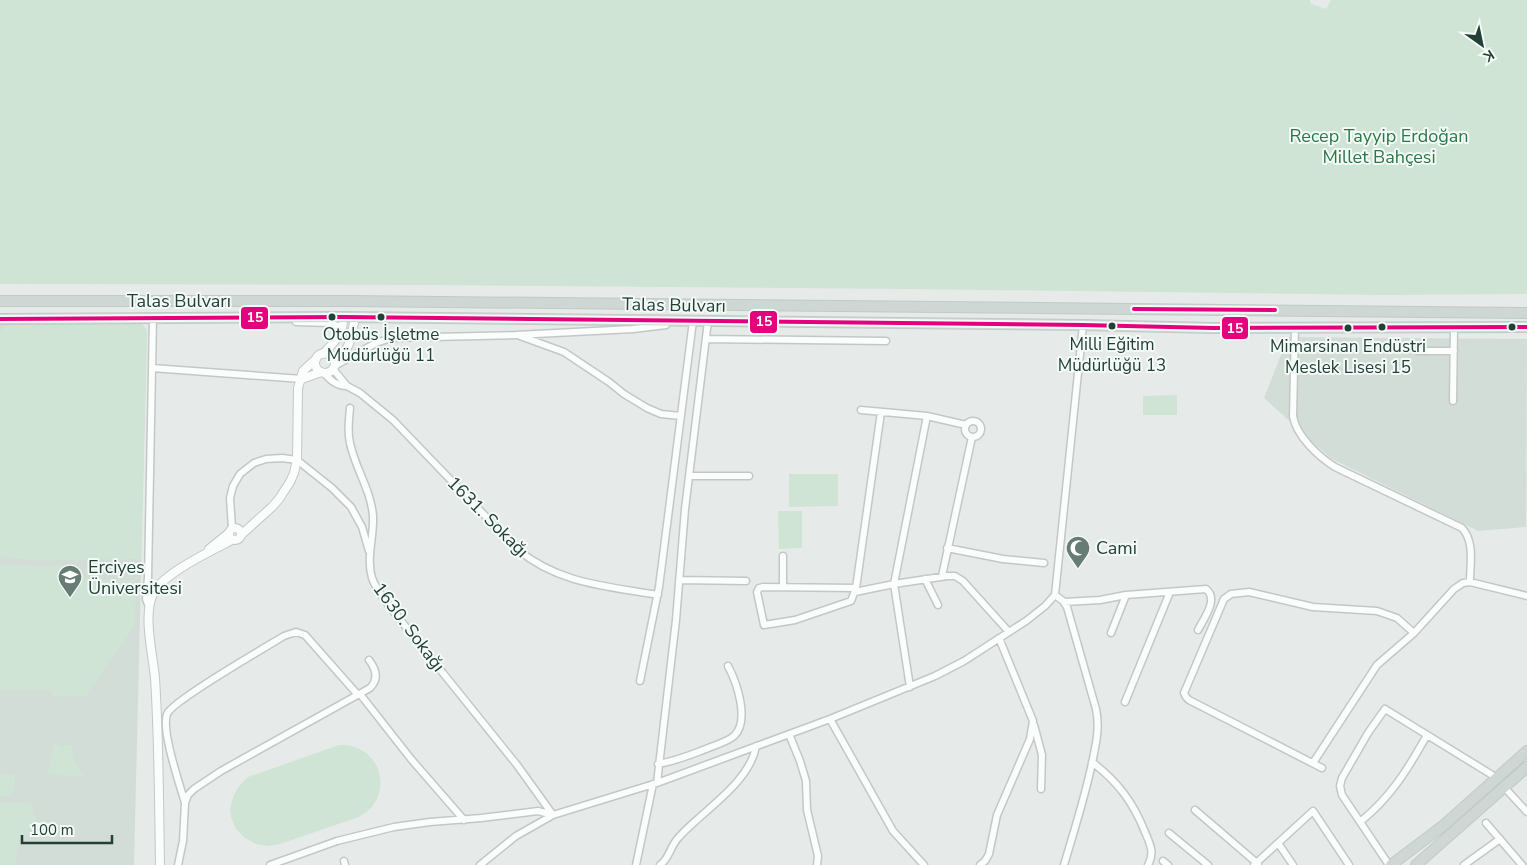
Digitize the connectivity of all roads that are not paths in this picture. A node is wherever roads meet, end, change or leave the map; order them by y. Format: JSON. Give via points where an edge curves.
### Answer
{"nodes":[{"id":1,"x":0,"y":295,"type":"edge"},
{"id":2,"x":0,"y":301,"type":"edge"},
{"id":3,"x":1464,"y":312,"type":"junction"},
{"id":4,"x":1526,"y":313,"type":"edge"},
{"id":5,"x":343,"y":317,"type":"junction"},
{"id":6,"x":355,"y":317,"type":"junction"},
{"id":7,"x":153,"y":318,"type":"junction"},
{"id":8,"x":250,"y":318,"type":"junction"},
{"id":9,"x":0,"y":319,"type":"edge"},
{"id":10,"x":693,"y":321,"type":"junction"},
{"id":11,"x":708,"y":321,"type":"junction"},
{"id":12,"x":1083,"y":326,"type":"junction"},
{"id":13,"x":1454,"y":327,"type":"junction"},
{"id":14,"x":343,"y":328,"type":"junction"},
{"id":15,"x":1295,"y":328,"type":"junction"},
{"id":16,"x":1525,"y":328,"type":"edge"},
{"id":17,"x":516,"y":335,"type":"junction"},
{"id":18,"x":706,"y":339,"type":"junction"},
{"id":19,"x":886,"y":341,"type":"dead end"},
{"id":20,"x":349,"y":344,"type":"junction"},
{"id":21,"x":362,"y":350,"type":"junction"},
{"id":22,"x":1418,"y":351,"type":"dead end"},
{"id":23,"x":1454,"y":351,"type":"junction"},
{"id":24,"x":323,"y":354,"type":"junction"},
{"id":25,"x":316,"y":359,"type":"junction"},
{"id":26,"x":334,"y":366,"type":"junction"},
{"id":27,"x":152,"y":368,"type":"junction"},
{"id":28,"x":323,"y":373,"type":"junction"},
{"id":29,"x":302,"y":379,"type":"junction"},
{"id":30,"x":348,"y":386,"type":"junction"},
{"id":31,"x":1453,"y":401,"type":"dead end"},
{"id":32,"x":350,"y":408,"type":"dead end"},
{"id":33,"x":861,"y":410,"type":"dead end"},
{"id":34,"x":881,"y":412,"type":"junction"},
{"id":35,"x":681,"y":416,"type":"junction"},
{"id":36,"x":927,"y":416,"type":"junction"},
{"id":37,"x":966,"y":425,"type":"junction"},
{"id":38,"x":972,"y":437,"type":"junction"},
{"id":39,"x":297,"y":460,"type":"junction"},
{"id":40,"x":689,"y":476,"type":"junction"},
{"id":41,"x":749,"y":476,"type":"dead end"},
{"id":42,"x":235,"y":532,"type":"junction"},
{"id":43,"x":947,"y":548,"type":"junction"},
{"id":44,"x":370,"y":555,"type":"junction"},
{"id":45,"x":783,"y":556,"type":"dead end"},
{"id":46,"x":1044,"y":563,"type":"dead end"},
{"id":47,"x":942,"y":576,"type":"junction"},
{"id":48,"x":925,"y":579,"type":"junction"},
{"id":49,"x":679,"y":580,"type":"junction"},
{"id":50,"x":746,"y":581,"type":"dead end"},
{"id":51,"x":1470,"y":582,"type":"junction"},
{"id":52,"x":894,"y":584,"type":"junction"},
{"id":53,"x":783,"y":587,"type":"junction"},
{"id":54,"x":856,"y":590,"type":"junction"},
{"id":55,"x":1170,"y":592,"type":"junction"},
{"id":56,"x":658,"y":595,"type":"junction"},
{"id":57,"x":1055,"y":595,"type":"junction"},
{"id":58,"x":1126,"y":595,"type":"junction"},
{"id":59,"x":1527,"y":596,"type":"edge"},
{"id":60,"x":1064,"y":602,"type":"junction"},
{"id":61,"x":938,"y":605,"type":"dead end"},
{"id":62,"x":149,"y":607,"type":"junction"},
{"id":63,"x":1198,"y":630,"type":"dead end"},
{"id":64,"x":1009,"y":632,"type":"junction"},
{"id":65,"x":1414,"y":633,"type":"junction"},
{"id":66,"x":1111,"y":634,"type":"dead end"},
{"id":67,"x":1000,"y":638,"type":"junction"},
{"id":68,"x":369,"y":660,"type":"dead end"},
{"id":69,"x":728,"y":666,"type":"dead end"},
{"id":70,"x":640,"y":681,"type":"dead end"},
{"id":71,"x":910,"y":687,"type":"junction"},
{"id":72,"x":359,"y":694,"type":"junction"},
{"id":73,"x":1125,"y":702,"type":"dead end"},
{"id":74,"x":830,"y":719,"type":"junction"},
{"id":75,"x":1033,"y":721,"type":"junction"},
{"id":76,"x":789,"y":734,"type":"junction"},
{"id":77,"x":1427,"y":735,"type":"junction"},
{"id":78,"x":756,"y":746,"type":"junction"},
{"id":79,"x":1527,"y":752,"type":"edge"},
{"id":80,"x":1092,"y":762,"type":"junction"},
{"id":81,"x":1313,"y":763,"type":"junction"},
{"id":82,"x":658,"y":764,"type":"junction"},
{"id":83,"x":1527,"y":767,"type":"edge"},
{"id":84,"x":1322,"y":768,"type":"dead end"},
{"id":85,"x":1527,"y":777,"type":"edge"},
{"id":86,"x":1498,"y":778,"type":"junction"},
{"id":87,"x":655,"y":783,"type":"junction"},
{"id":88,"x":1504,"y":787,"type":"junction"},
{"id":89,"x":1041,"y":789,"type":"dead end"},
{"id":90,"x":185,"y":804,"type":"junction"},
{"id":91,"x":1195,"y":810,"type":"dead end"},
{"id":92,"x":1527,"y":812,"type":"edge"},
{"id":93,"x":552,"y":815,"type":"junction"},
{"id":94,"x":464,"y":820,"type":"junction"},
{"id":95,"x":1360,"y":822,"type":"junction"},
{"id":96,"x":1486,"y":823,"type":"dead end"},
{"id":97,"x":1169,"y":833,"type":"dead end"},
{"id":98,"x":1500,"y":839,"type":"junction"},
{"id":99,"x":1278,"y":843,"type":"junction"},
{"id":100,"x":1257,"y":864,"type":"edge"},
{"id":101,"x":160,"y":865,"type":"edge"},
{"id":102,"x":178,"y":865,"type":"edge"},
{"id":103,"x":270,"y":865,"type":"edge"},
{"id":104,"x":480,"y":865,"type":"edge"},
{"id":105,"x":636,"y":865,"type":"edge"},
{"id":106,"x":660,"y":865,"type":"edge"},
{"id":107,"x":817,"y":865,"type":"edge"},
{"id":108,"x":924,"y":865,"type":"edge"},
{"id":109,"x":980,"y":865,"type":"edge"},
{"id":110,"x":1064,"y":865,"type":"edge"},
{"id":111,"x":1148,"y":865,"type":"edge"},
{"id":112,"x":1208,"y":865,"type":"edge"},
{"id":113,"x":1293,"y":865,"type":"edge"},
{"id":114,"x":1349,"y":865,"type":"edge"},
{"id":115,"x":1390,"y":865,"type":"edge"},
{"id":116,"x":1416,"y":865,"type":"edge"},
{"id":117,"x":1464,"y":865,"type":"edge"},
{"id":118,"x":1522,"y":865,"type":"edge"}],
"edges":[{"from":1,"to":3,"type":"main road","via":[[1421,305]]},
{"from":2,"to":3,"type":"main road","name":"Talas Bulvarı"},
{"from":3,"to":4,"type":"main road","name":"Talas Bulvarı"},
{"from":5,"to":6,"type":"main road","name":"Talas Bulvarı"},
{"from":5,"to":8,"type":"main road","name":"Talas Bulvarı"},
{"from":5,"to":14,"type":"street"},
{"from":6,"to":10,"type":"main road","name":"Talas Bulvarı"},
{"from":6,"to":20,"type":"street"},
{"from":7,"to":8,"type":"main road","name":"Talas Bulvarı"},
{"from":7,"to":9,"type":"main road","name":"Talas Bulvarı"},
{"from":7,"to":27,"type":"street"},
{"from":8,"to":14,"type":"street","via":[[330,323]]},
{"from":10,"to":11,"type":"main road","name":"Talas Bulvarı"},
{"from":10,"to":17,"type":"street","via":[[633,329]]},
{"from":10,"to":35,"type":"street"},
{"from":11,"to":12,"type":"main road","name":"Talas Bulvarı"},
{"from":11,"to":18,"type":"street"},
{"from":12,"to":15,"type":"main road","name":"Talas Bulvarı"},
{"from":12,"to":57,"type":"street"},
{"from":13,"to":15,"type":"main road","name":"Talas Bulvarı"},
{"from":13,"to":16,"type":"main road","name":"Talas Bulvarı"},
{"from":13,"to":23,"type":"street"},
{"from":14,"to":24,"type":"street"},
{"from":15,"to":51,"type":"street","via":[[1293,416],[1297,429],[1318,454],[1335,467],[1462,528],[1471,545]]},
{"from":17,"to":21,"type":"street","via":[[399,338]]},
{"from":17,"to":35,"type":"street","via":[[564,352],[647,408],[661,414]]},
{"from":18,"to":19,"type":"street"},
{"from":18,"to":40,"type":"street"},
{"from":20,"to":21,"type":"street"},
{"from":20,"to":26,"type":"street"},
{"from":21,"to":26,"type":"street"},
{"from":22,"to":23,"type":"street"},
{"from":23,"to":31,"type":"street"},
{"from":24,"to":25,"type":"street"},
{"from":24,"to":26,"type":"street","via":[[332,357]]},
{"from":25,"to":28,"type":"street","via":[[316,368]]},
{"from":25,"to":29,"type":"street","via":[[305,368]]},
{"from":26,"to":28,"type":"street"},
{"from":26,"to":30,"type":"street","name":"1631. Sokağı"},
{"from":27,"to":29,"type":"street"},
{"from":27,"to":62,"type":"street","via":[[146,599]]},
{"from":28,"to":29,"type":"street"},
{"from":28,"to":30,"type":"street","name":"1631. Sokağı","via":[[334,382]]},
{"from":29,"to":39,"type":"street","via":[[297,393]]},
{"from":30,"to":56,"type":"street","name":"1631. Sokağı","via":[[391,418],[517,549],[535,563],[580,582]]},
{"from":32,"to":44,"type":"street","name":"1630. Sokağı","via":[[350,445],[372,508]]},
{"from":33,"to":34,"type":"street"},
{"from":34,"to":36,"type":"street"},
{"from":34,"to":54,"type":"street"},
{"from":35,"to":56,"type":"street"},
{"from":36,"to":37,"type":"street"},
{"from":36,"to":52,"type":"street"},
{"from":37,"to":38,"type":"street","via":[[966,432]]},
{"from":37,"to":38,"type":"street","via":[[973,420],[980,424],[981,432]]},
{"from":38,"to":43,"type":"street"},
{"from":39,"to":42,"type":"street","via":[[285,491],[272,507]]},
{"from":39,"to":42,"type":"street","via":[[266,459],[254,463],[240,474],[230,498]]},
{"from":39,"to":44,"type":"street","via":[[351,507],[362,527]]},
{"from":40,"to":41,"type":"street"},
{"from":40,"to":49,"type":"street"},
{"from":42,"to":62,"type":"street","via":[[159,584]]},
{"from":43,"to":46,"type":"street"},
{"from":43,"to":47,"type":"street"},
{"from":44,"to":93,"type":"street","name":"1630. Sokağı","via":[[371,573],[377,590],[517,765]]},
{"from":45,"to":53,"type":"street"},
{"from":47,"to":48,"type":"street"},
{"from":47,"to":64,"type":"street","via":[[963,581]]},
{"from":48,"to":52,"type":"street"},
{"from":48,"to":61,"type":"street"},
{"from":49,"to":50,"type":"street"},
{"from":49,"to":82,"type":"street"},
{"from":51,"to":59,"type":"street"},
{"from":51,"to":65,"type":"street","via":[[1454,589]]},
{"from":52,"to":54,"type":"street"},
{"from":52,"to":71,"type":"street"},
{"from":53,"to":54,"type":"street"},
{"from":53,"to":54,"type":"street","via":[[758,589],[764,624],[795,620],[851,601]]},
{"from":55,"to":58,"type":"street"},
{"from":55,"to":63,"type":"street","via":[[1206,589],[1212,596]]},
{"from":55,"to":73,"type":"street"},
{"from":56,"to":70,"type":"street"},
{"from":57,"to":60,"type":"street"},
{"from":57,"to":64,"type":"street","via":[[1040,611]]},
{"from":58,"to":60,"type":"street"},
{"from":58,"to":66,"type":"street"},
{"from":60,"to":80,"type":"street","via":[[1097,716]]},
{"from":62,"to":101,"type":"street","via":[[155,676]]},
{"from":64,"to":67,"type":"street"},
{"from":65,"to":81,"type":"street","via":[[1377,665]]},
{"from":65,"to":81,"type":"street","via":[[1397,618],[1377,611],[1313,607],[1249,592],[1231,594],[1224,599],[1184,693],[1186,697]]},
{"from":67,"to":71,"type":"street","via":[[949,669]]},
{"from":67,"to":75,"type":"street"},
{"from":68,"to":72,"type":"street","via":[[375,669],[375,681]]},
{"from":69,"to":82,"type":"street","via":[[740,700],[738,732],[729,740],[675,761]]},
{"from":71,"to":74,"type":"street"},
{"from":72,"to":90,"type":"street","via":[[221,771],[194,789]]},
{"from":72,"to":90,"type":"street","via":[[305,635],[299,633],[284,636],[212,680],[171,708],[166,718],[171,756]]},
{"from":72,"to":94,"type":"street"},
{"from":74,"to":76,"type":"street"},
{"from":74,"to":108,"type":"street","via":[[893,831]]},
{"from":75,"to":89,"type":"street","via":[[1042,755]]},
{"from":75,"to":109,"type":"street","via":[[1030,738],[997,815],[989,854]]},
{"from":76,"to":78,"type":"street"},
{"from":76,"to":107,"type":"street","via":[[806,781],[807,810],[818,856]]},
{"from":77,"to":86,"type":"street"},
{"from":77,"to":95,"type":"street","via":[[1396,786]]},
{"from":77,"to":95,"type":"street","via":[[1385,709],[1340,784],[1342,795]]},
{"from":78,"to":87,"type":"street"},
{"from":78,"to":106,"type":"street","via":[[747,769],[677,838],[668,858]]},
{"from":79,"to":86,"type":"main road"},
{"from":80,"to":110,"type":"street"},
{"from":80,"to":111,"type":"street","via":[[1116,783],[1134,807],[1152,849]]},
{"from":81,"to":84,"type":"street"},
{"from":82,"to":87,"type":"street"},
{"from":83,"to":88,"type":"main road"},
{"from":85,"to":88,"type":"main road"},
{"from":86,"to":115,"type":"main road","via":[[1430,837]]},
{"from":87,"to":93,"type":"street"},
{"from":87,"to":105,"type":"street"},
{"from":88,"to":92,"type":"street"},
{"from":88,"to":116,"type":"main road"},
{"from":90,"to":102,"type":"street"},
{"from":91,"to":100,"type":"street"},
{"from":93,"to":94,"type":"street","via":[[538,811]]},
{"from":93,"to":104,"type":"street","via":[[516,836]]},
{"from":94,"to":103,"type":"street","via":[[375,831]]},
{"from":95,"to":115,"type":"street"},
{"from":96,"to":98,"type":"street"},
{"from":97,"to":112,"type":"street"},
{"from":98,"to":117,"type":"street"},
{"from":98,"to":118,"type":"street"},
{"from":99,"to":100,"type":"street"},
{"from":99,"to":113,"type":"street"},
{"from":99,"to":114,"type":"street","via":[[1313,811]]}]}
